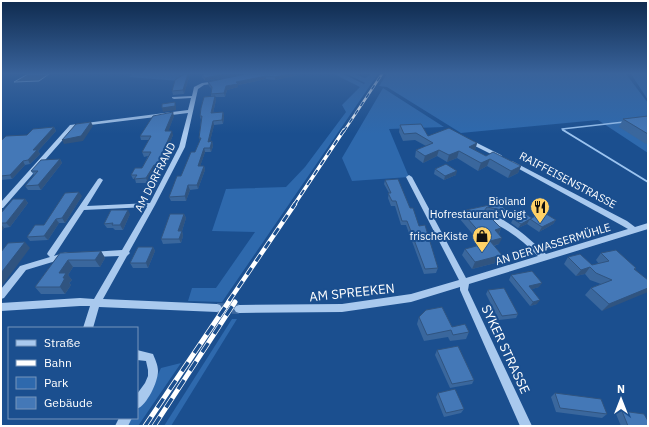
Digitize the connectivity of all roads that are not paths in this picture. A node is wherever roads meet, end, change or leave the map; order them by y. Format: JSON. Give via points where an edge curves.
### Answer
{"nodes":[{"id":1,"x":195,"y":94,"type":"edge"},
{"id":2,"x":194,"y":97,"type":"junction"},
{"id":3,"x":174,"y":98,"type":"dead end"},
{"id":4,"x":191,"y":111,"type":"junction"},
{"id":5,"x":464,"y":138,"type":"edge"},
{"id":6,"x":409,"y":177,"type":"dead end"},
{"id":7,"x":100,"y":180,"type":"dead end"},
{"id":8,"x":152,"y":205,"type":"junction"},
{"id":9,"x":1,"y":206,"type":"edge"},
{"id":10,"x":82,"y":208,"type":"junction"},
{"id":11,"x":487,"y":217,"type":"edge"},
{"id":12,"x":648,"y":226,"type":"edge"},
{"id":13,"x":634,"y":230,"type":"junction"},
{"id":14,"x":126,"y":253,"type":"junction"},
{"id":15,"x":51,"y":254,"type":"dead end"},
{"id":16,"x":545,"y":258,"type":"junction"},
{"id":17,"x":465,"y":283,"type":"junction"},
{"id":18,"x":1,"y":295,"type":"edge"},
{"id":19,"x":99,"y":303,"type":"junction"},
{"id":20,"x":1,"y":306,"type":"edge"},
{"id":21,"x":217,"y":308,"type":"tunnel mouth"},
{"id":22,"x":239,"y":309,"type":"tunnel mouth"},
{"id":23,"x":88,"y":327,"type":"edge"},
{"id":24,"x":138,"y":355,"type":"edge"},
{"id":25,"x":138,"y":402,"type":"edge"},
{"id":26,"x":526,"y":426,"type":"edge"}],
"edges":[{"from":1,"to":2,"type":"street"},
{"from":2,"to":3,"type":"street"},
{"from":2,"to":4,"type":"street","name":"AM DORFRAND"},
{"from":4,"to":8,"type":"street","name":"AM DORFRAND","via":[[182,147]]},
{"from":4,"to":9,"type":"street","via":[[72,126]]},
{"from":5,"to":13,"type":"street","name":"RAIFFEISENSTRASSE"},
{"from":6,"to":17,"type":"street"},
{"from":7,"to":10,"type":"street"},
{"from":8,"to":10,"type":"street"},
{"from":8,"to":14,"type":"street","name":"AM DORFRAND"},
{"from":10,"to":15,"type":"street"},
{"from":11,"to":16,"type":"street","via":[[503,222]]},
{"from":12,"to":13,"type":"street","name":"AN DER WASSERMÜHLE"},
{"from":13,"to":16,"type":"street","name":"AN DER WASSERMÜHLE"},
{"from":14,"to":18,"type":"street","via":[[63,256],[27,266],[18,272]]},
{"from":14,"to":19,"type":"street","name":"AM DORFRAND"},
{"from":16,"to":17,"type":"street","name":"AN DER WASSERMÜHLE"},
{"from":17,"to":22,"type":"street","name":"AM SPREEKEN","via":[[411,298],[357,306],[294,310]]},
{"from":17,"to":26,"type":"street","name":"SYKER STRASSE","via":[[464,290]]},
{"from":19,"to":20,"type":"street"},
{"from":19,"to":21,"type":"street"},
{"from":19,"to":23,"type":"street","name":"AM DORFRAND","via":[[93,310]]},
{"from":24,"to":25,"type":"street","via":[[149,357],[154,365],[154,373],[148,388]]}]}
